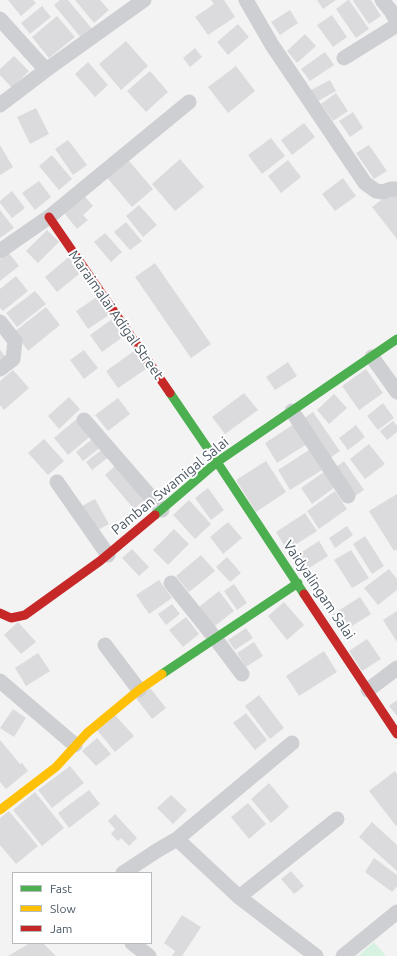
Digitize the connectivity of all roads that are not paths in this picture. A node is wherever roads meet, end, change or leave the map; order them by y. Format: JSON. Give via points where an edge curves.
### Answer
{"nodes":[{"id":1,"x":144,"y":0,"type":"edge"},
{"id":2,"x":246,"y":0,"type":"edge"},
{"id":3,"x":382,"y":0,"type":"edge"},
{"id":4,"x":0,"y":19,"type":"edge"},
{"id":5,"x":397,"y":23,"type":"edge"},
{"id":6,"x":344,"y":58,"type":"dead end"},
{"id":7,"x":46,"y":70,"type":"junction"},
{"id":8,"x":189,"y":102,"type":"dead end"},
{"id":9,"x":0,"y":105,"type":"edge"},
{"id":10,"x":397,"y":189,"type":"edge"},
{"id":11,"x":49,"y":217,"type":"junction"},
{"id":12,"x":0,"y":251,"type":"edge"},
{"id":13,"x":0,"y":322,"type":"edge"},
{"id":14,"x":397,"y":340,"type":"edge"},
{"id":15,"x":372,"y":357,"type":"junction"},
{"id":16,"x":0,"y":369,"type":"edge"},
{"id":17,"x":397,"y":392,"type":"edge"},
{"id":18,"x":292,"y":411,"type":"junction"},
{"id":19,"x":84,"y":420,"type":"dead end"},
{"id":20,"x":217,"y":462,"type":"junction"},
{"id":21,"x":57,"y":482,"type":"dead end"},
{"id":22,"x":348,"y":496,"type":"dead end"},
{"id":23,"x":162,"y":510,"type":"junction"},
{"id":24,"x":108,"y":555,"type":"junction"},
{"id":25,"x":171,"y":583,"type":"dead end"},
{"id":26,"x":298,"y":584,"type":"junction"},
{"id":27,"x":0,"y":613,"type":"edge"},
{"id":28,"x":215,"y":638,"type":"junction"},
{"id":29,"x":105,"y":645,"type":"dead end"},
{"id":30,"x":397,"y":668,"type":"edge"},
{"id":31,"x":242,"y":674,"type":"dead end"},
{"id":32,"x":0,"y":681,"type":"edge"},
{"id":33,"x":139,"y":690,"type":"junction"},
{"id":34,"x":368,"y":690,"type":"junction"},
{"id":35,"x":397,"y":734,"type":"edge"},
{"id":36,"x":292,"y":743,"type":"dead end"},
{"id":37,"x":75,"y":745,"type":"junction"},
{"id":38,"x":0,"y":810,"type":"edge"},
{"id":39,"x":336,"y":819,"type":"dead end"},
{"id":40,"x":177,"y":839,"type":"junction"},
{"id":41,"x":125,"y":872,"type":"edge"},
{"id":42,"x":239,"y":897,"type":"junction"},
{"id":43,"x":397,"y":912,"type":"edge"},
{"id":44,"x":133,"y":944,"type":"edge"},
{"id":45,"x":149,"y":956,"type":"edge"},
{"id":46,"x":316,"y":956,"type":"edge"},
{"id":47,"x":343,"y":956,"type":"edge"}],
"edges":[{"from":1,"to":7,"type":"street"},
{"from":2,"to":10,"type":"street","via":[[272,45],[365,183],[376,191]]},
{"from":3,"to":5,"type":"street"},
{"from":4,"to":7,"type":"street"},
{"from":5,"to":6,"type":"street"},
{"from":7,"to":9,"type":"street"},
{"from":8,"to":11,"type":"street"},
{"from":11,"to":12,"type":"street"},
{"from":11,"to":20,"type":"street","name":"Maraimalai Adigal Street"},
{"from":13,"to":16,"type":"street","via":[[15,341],[13,359]]},
{"from":14,"to":15,"type":"street","name":"Pamban Swamigal Salai"},
{"from":15,"to":17,"type":"street"},
{"from":15,"to":18,"type":"street","name":"Pamban Swamigal Salai"},
{"from":18,"to":20,"type":"street","name":"Pamban Swamigal Salai"},
{"from":18,"to":22,"type":"street"},
{"from":19,"to":23,"type":"street"},
{"from":20,"to":23,"type":"street","name":"Pamban Swamigal Salai"},
{"from":20,"to":26,"type":"street","name":"Vaidyalingam Salai"},
{"from":21,"to":24,"type":"street"},
{"from":23,"to":24,"type":"street","name":"Pamban Swamigal Salai"},
{"from":24,"to":27,"type":"street","name":"Pamban Swamigal Salai","via":[[25,615],[11,618]]},
{"from":25,"to":28,"type":"street"},
{"from":26,"to":28,"type":"street"},
{"from":26,"to":34,"type":"street","name":"Vaidyalingam Salai"},
{"from":28,"to":31,"type":"street"},
{"from":28,"to":33,"type":"street"},
{"from":29,"to":33,"type":"street"},
{"from":30,"to":34,"type":"street"},
{"from":32,"to":37,"type":"street"},
{"from":33,"to":37,"type":"street"},
{"from":34,"to":35,"type":"street","name":"Vaidyalingam Salai"},
{"from":36,"to":40,"type":"street"},
{"from":37,"to":38,"type":"street","via":[[56,766]]},
{"from":39,"to":42,"type":"street"},
{"from":40,"to":41,"type":"street"},
{"from":40,"to":42,"type":"street"},
{"from":42,"to":46,"type":"street"},
{"from":43,"to":47,"type":"street"},
{"from":44,"to":45,"type":"street"}]}
